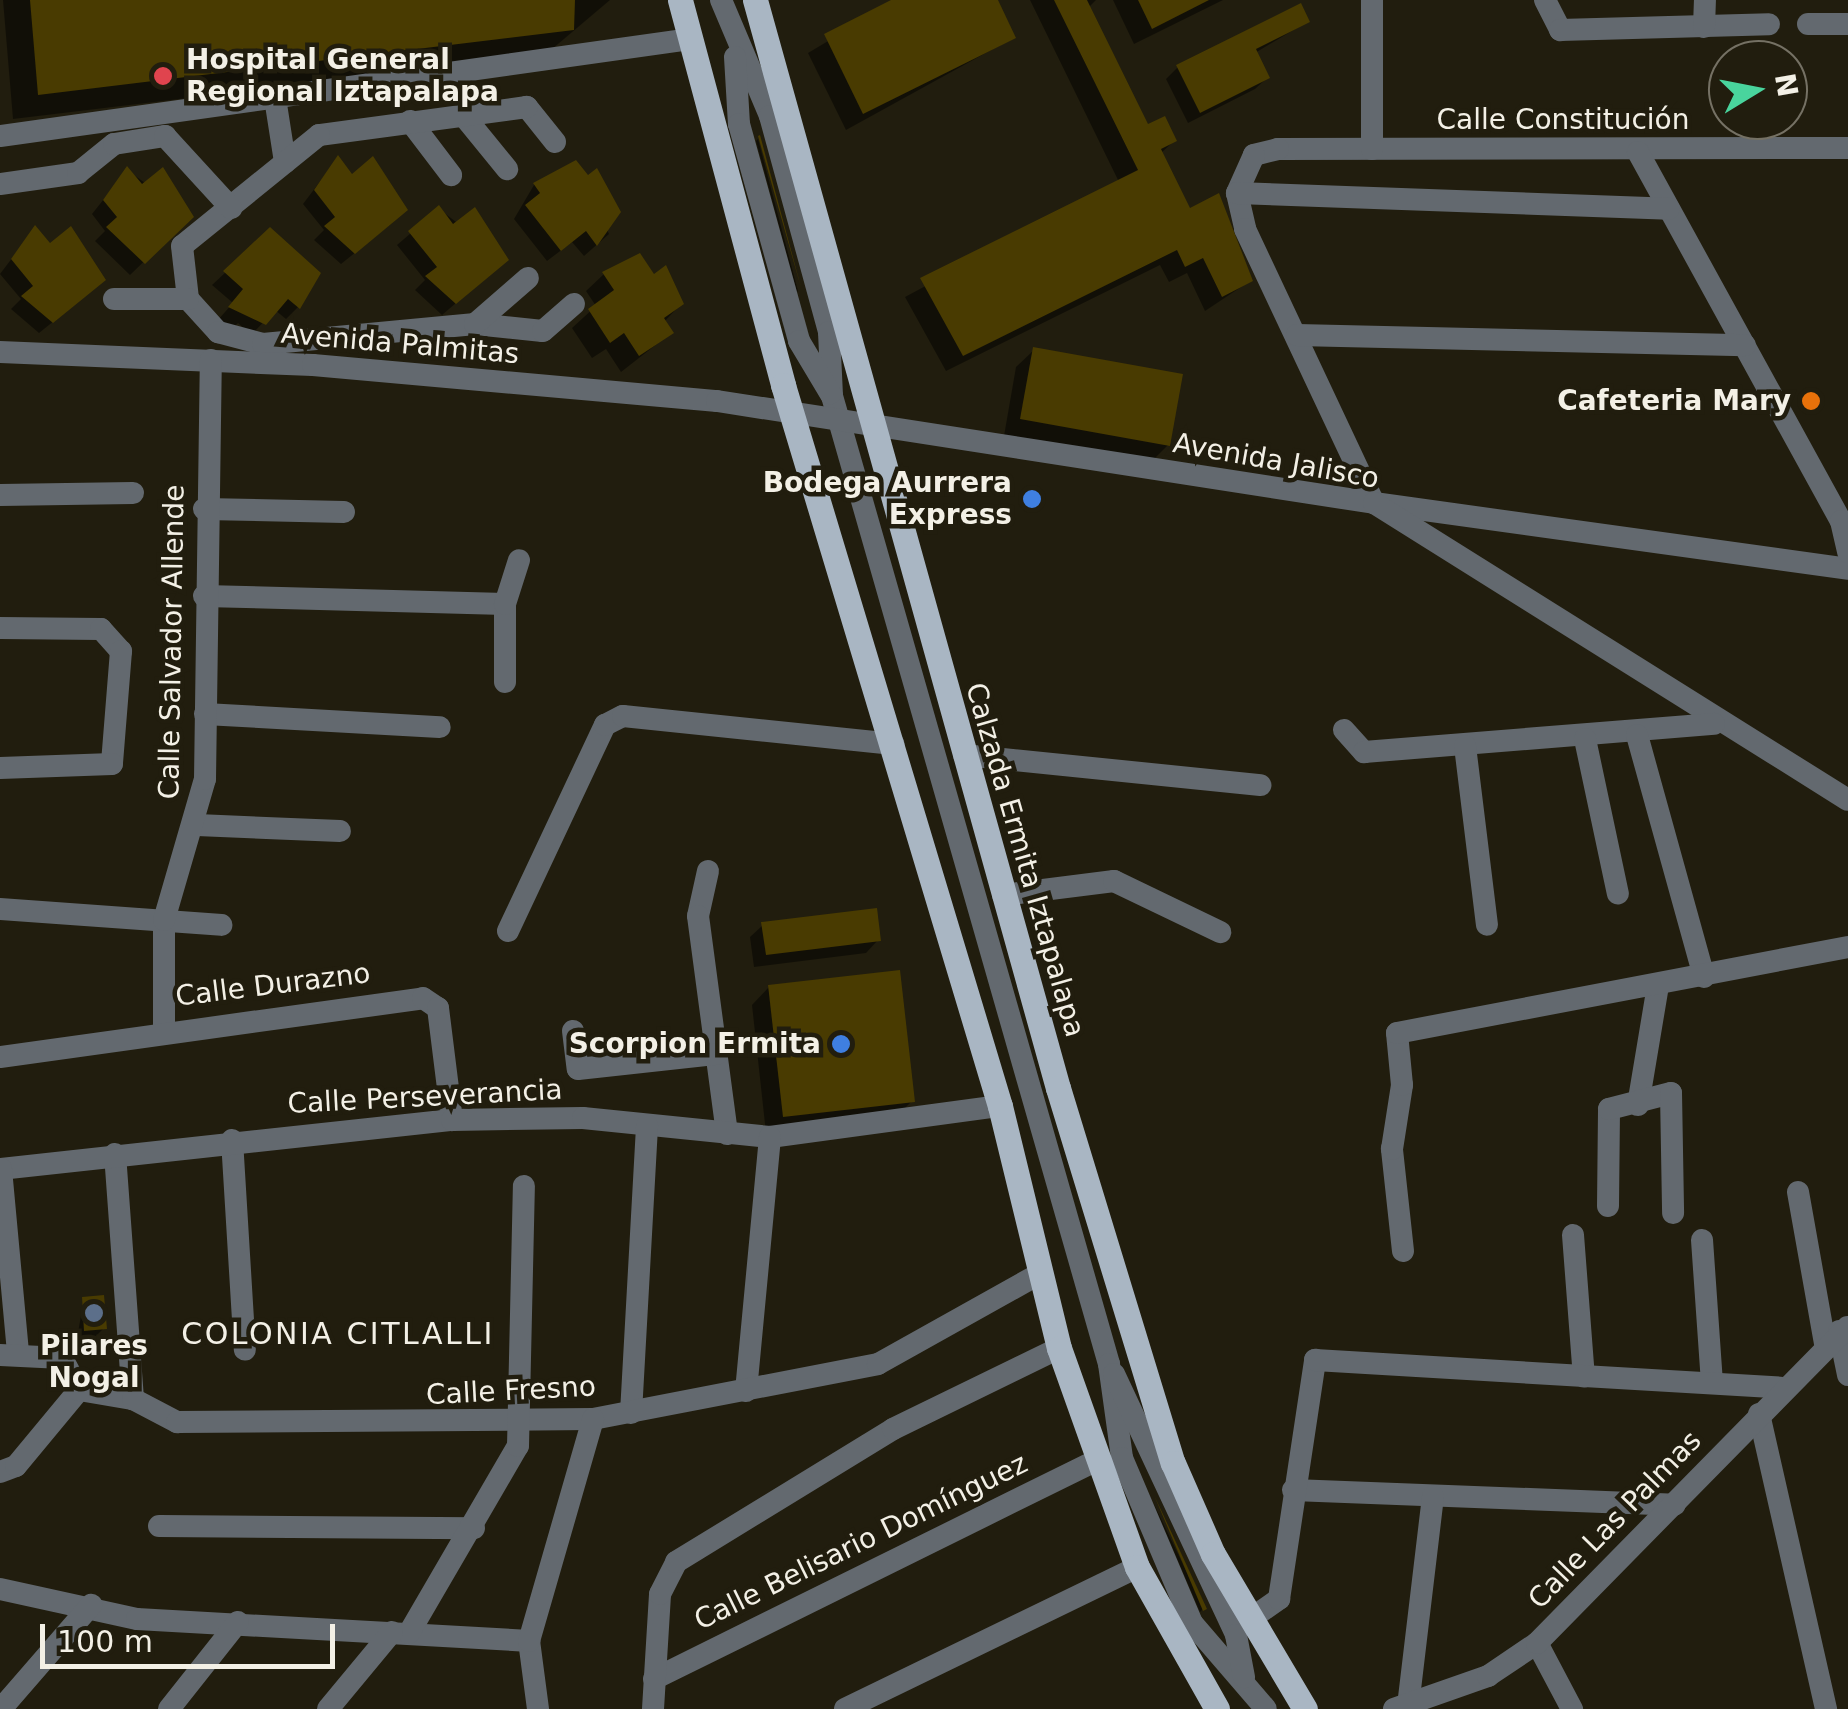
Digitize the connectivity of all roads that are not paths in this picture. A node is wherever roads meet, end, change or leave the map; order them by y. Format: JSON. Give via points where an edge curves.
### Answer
{"nodes":[{"id":1,"x":680,"y":0,"type":"edge"},
{"id":2,"x":721,"y":0,"type":"edge"},
{"id":3,"x":755,"y":0,"type":"edge"},
{"id":4,"x":1372,"y":0,"type":"edge"},
{"id":5,"x":1545,"y":0,"type":"edge"},
{"id":6,"x":1705,"y":0,"type":"edge"},
{"id":7,"x":1744,"y":12,"type":"edge"},
{"id":8,"x":1769,"y":24,"type":"dead end"},
{"id":9,"x":1808,"y":24,"type":"dead end"},
{"id":10,"x":1848,"y":24,"type":"edge"},
{"id":11,"x":1704,"y":27,"type":"junction"},
{"id":12,"x":690,"y":39,"type":"junction"},
{"id":13,"x":735,"y":49,"type":"junction"},
{"id":14,"x":275,"y":98,"type":"junction"},
{"id":15,"x":463,"y":114,"type":"junction"},
{"id":16,"x":410,"y":122,"type":"junction"},
{"id":17,"x":0,"y":136,"type":"edge"},
{"id":18,"x":555,"y":142,"type":"dead end"},
{"id":19,"x":1372,"y":148,"type":"junction"},
{"id":20,"x":1848,"y":148,"type":"edge"},
{"id":21,"x":1638,"y":152,"type":"junction"},
{"id":22,"x":285,"y":162,"type":"junction"},
{"id":23,"x":507,"y":168,"type":"dead end"},
{"id":24,"x":451,"y":175,"type":"dead end"},
{"id":25,"x":0,"y":184,"type":"edge"},
{"id":26,"x":1237,"y":193,"type":"junction"},
{"id":27,"x":231,"y":208,"type":"junction"},
{"id":28,"x":1670,"y":209,"type":"junction"},
{"id":29,"x":528,"y":278,"type":"dead end"},
{"id":30,"x":114,"y":298,"type":"dead end"},
{"id":31,"x":188,"y":299,"type":"junction"},
{"id":32,"x":574,"y":304,"type":"dead end"},
{"id":33,"x":475,"y":324,"type":"junction"},
{"id":34,"x":1297,"y":335,"type":"junction"},
{"id":35,"x":1745,"y":345,"type":"junction"},
{"id":36,"x":0,"y":352,"type":"edge"},
{"id":37,"x":211,"y":360,"type":"junction"},
{"id":38,"x":832,"y":396,"type":"junction"},
{"id":39,"x":794,"y":414,"type":"junction"},
{"id":40,"x":872,"y":426,"type":"junction"},
{"id":41,"x":133,"y":493,"type":"dead end"},
{"id":42,"x":0,"y":495,"type":"edge"},
{"id":43,"x":1374,"y":503,"type":"junction"},
{"id":44,"x":204,"y":508,"type":"junction"},
{"id":45,"x":344,"y":512,"type":"dead end"},
{"id":46,"x":1848,"y":552,"type":"edge"},
{"id":47,"x":519,"y":560,"type":"dead end"},
{"id":48,"x":1848,"y":568,"type":"edge"},
{"id":49,"x":204,"y":596,"type":"junction"},
{"id":50,"x":505,"y":604,"type":"junction"},
{"id":51,"x":0,"y":628,"type":"edge"},
{"id":52,"x":505,"y":682,"type":"dead end"},
{"id":53,"x":205,"y":714,"type":"junction"},
{"id":54,"x":1714,"y":724,"type":"junction"},
{"id":55,"x":440,"y":727,"type":"dead end"},
{"id":56,"x":1344,"y":730,"type":"dead end"},
{"id":57,"x":1637,"y":735,"type":"junction"},
{"id":58,"x":1586,"y":739,"type":"junction"},
{"id":59,"x":894,"y":744,"type":"junction"},
{"id":60,"x":1465,"y":746,"type":"junction"},
{"id":61,"x":964,"y":755,"type":"junction"},
{"id":62,"x":0,"y":768,"type":"edge"},
{"id":63,"x":1260,"y":786,"type":"dead end"},
{"id":64,"x":1848,"y":800,"type":"edge"},
{"id":65,"x":196,"y":825,"type":"junction"},
{"id":66,"x":340,"y":831,"type":"dead end"},
{"id":67,"x":708,"y":871,"type":"dead end"},
{"id":68,"x":1618,"y":894,"type":"dead end"},
{"id":69,"x":1004,"y":895,"type":"junction"},
{"id":70,"x":0,"y":909,"type":"edge"},
{"id":71,"x":164,"y":920,"type":"junction"},
{"id":72,"x":222,"y":924,"type":"dead end"},
{"id":73,"x":1487,"y":926,"type":"dead end"},
{"id":74,"x":508,"y":931,"type":"dead end"},
{"id":75,"x":1220,"y":932,"type":"dead end"},
{"id":76,"x":1848,"y":947,"type":"edge"},
{"id":77,"x":1704,"y":976,"type":"junction"},
{"id":78,"x":1658,"y":986,"type":"junction"},
{"id":79,"x":164,"y":1028,"type":"junction"},
{"id":80,"x":572,"y":1031,"type":"dead end"},
{"id":81,"x":717,"y":1054,"type":"junction"},
{"id":82,"x":0,"y":1058,"type":"edge"},
{"id":83,"x":1638,"y":1105,"type":"junction"},
{"id":84,"x":1000,"y":1106,"type":"junction"},
{"id":85,"x":452,"y":1120,"type":"junction"},
{"id":86,"x":647,"y":1125,"type":"junction"},
{"id":87,"x":727,"y":1134,"type":"junction"},
{"id":88,"x":770,"y":1137,"type":"junction"},
{"id":89,"x":232,"y":1140,"type":"junction"},
{"id":90,"x":116,"y":1154,"type":"junction"},
{"id":91,"x":1,"y":1169,"type":"edge"},
{"id":92,"x":524,"y":1186,"type":"dead end"},
{"id":93,"x":1798,"y":1192,"type":"dead end"},
{"id":94,"x":1608,"y":1206,"type":"dead end"},
{"id":95,"x":1673,"y":1213,"type":"dead end"},
{"id":96,"x":1573,"y":1235,"type":"dead end"},
{"id":97,"x":1702,"y":1240,"type":"dead end"},
{"id":98,"x":1403,"y":1252,"type":"dead end"},
{"id":99,"x":1041,"y":1272,"type":"junction"},
{"id":100,"x":6,"y":1285,"type":"edge"},
{"id":101,"x":1837,"y":1334,"type":"edge"},
{"id":102,"x":1059,"y":1348,"type":"junction"},
{"id":103,"x":245,"y":1350,"type":"dead end"},
{"id":104,"x":9,"y":1354,"type":"edge"},
{"id":105,"x":1108,"y":1364,"type":"junction"},
{"id":106,"x":1848,"y":1376,"type":"edge"},
{"id":107,"x":1584,"y":1377,"type":"junction"},
{"id":108,"x":1712,"y":1382,"type":"junction"},
{"id":109,"x":1780,"y":1388,"type":"junction"},
{"id":110,"x":79,"y":1390,"type":"junction"},
{"id":111,"x":746,"y":1391,"type":"junction"},
{"id":112,"x":133,"y":1399,"type":"junction"},
{"id":113,"x":631,"y":1413,"type":"junction"},
{"id":114,"x":1759,"y":1414,"type":"junction"},
{"id":115,"x":593,"y":1419,"type":"junction"},
{"id":116,"x":521,"y":1425,"type":"junction"},
{"id":117,"x":1096,"y":1461,"type":"junction"},
{"id":118,"x":0,"y":1472,"type":"edge"},
{"id":119,"x":1293,"y":1490,"type":"junction"},
{"id":120,"x":1433,"y":1496,"type":"junction"},
{"id":121,"x":1676,"y":1505,"type":"junction"},
{"id":122,"x":158,"y":1526,"type":"dead end"},
{"id":123,"x":474,"y":1528,"type":"junction"},
{"id":124,"x":1137,"y":1567,"type":"junction"},
{"id":125,"x":0,"y":1589,"type":"edge"},
{"id":126,"x":91,"y":1605,"type":"junction"},
{"id":127,"x":1249,"y":1620,"type":"junction"},
{"id":128,"x":238,"y":1622,"type":"junction"},
{"id":129,"x":401,"y":1632,"type":"junction"},
{"id":130,"x":529,"y":1642,"type":"junction"},
{"id":131,"x":1537,"y":1644,"type":"junction"},
{"id":132,"x":1244,"y":1677,"type":"junction"},
{"id":133,"x":654,"y":1679,"type":"junction"},
{"id":134,"x":1401,"y":1707,"type":"edge"},
{"id":135,"x":1,"y":1709,"type":"edge"},
{"id":136,"x":169,"y":1709,"type":"edge"},
{"id":137,"x":328,"y":1709,"type":"edge"},
{"id":138,"x":538,"y":1709,"type":"edge"},
{"id":139,"x":653,"y":1709,"type":"edge"},
{"id":140,"x":845,"y":1709,"type":"edge"},
{"id":141,"x":1217,"y":1709,"type":"edge"},
{"id":142,"x":1266,"y":1709,"type":"edge"},
{"id":143,"x":1305,"y":1709,"type":"edge"},
{"id":144,"x":1572,"y":1709,"type":"edge"},
{"id":145,"x":1826,"y":1709,"type":"edge"}],
"edges":[{"from":1,"to":12,"type":"main road"},
{"from":2,"to":13,"type":"street"},
{"from":3,"to":40,"type":"main road","name":"Calzada Ermita Iztapalapa"},
{"from":4,"to":19,"type":"street"},
{"from":5,"to":11,"type":"street","via":[[1560,30]]},
{"from":6,"to":11,"type":"street"},
{"from":7,"to":8,"type":"street"},
{"from":7,"to":11,"type":"street"},
{"from":9,"to":10,"type":"street"},
{"from":12,"to":14,"type":"street"},
{"from":12,"to":39,"type":"main road"},
{"from":13,"to":38,"type":"street","via":[[770,116],[830,332]]},
{"from":13,"to":38,"type":"street","via":[[739,124],[798,340]]},
{"from":14,"to":17,"type":"street"},
{"from":14,"to":22,"type":"street"},
{"from":15,"to":16,"type":"street"},
{"from":15,"to":18,"type":"street","via":[[527,107]]},
{"from":15,"to":23,"type":"street"},
{"from":16,"to":22,"type":"street","via":[[326,133]]},
{"from":16,"to":24,"type":"street"},
{"from":19,"to":21,"type":"street","name":"Calle Constitución"},
{"from":19,"to":26,"type":"street","name":"Calle Constitución","via":[[1254,154]]},
{"from":20,"to":21,"type":"street","name":"Calle Constitución"},
{"from":21,"to":28,"type":"street"},
{"from":22,"to":27,"type":"street"},
{"from":25,"to":27,"type":"street","via":[[78,173],[114,144],[165,136]]},
{"from":26,"to":28,"type":"street"},
{"from":26,"to":34,"type":"street"},
{"from":27,"to":31,"type":"street","via":[[182,246]]},
{"from":28,"to":35,"type":"street"},
{"from":29,"to":33,"type":"street"},
{"from":30,"to":31,"type":"street"},
{"from":31,"to":33,"type":"street","via":[[218,332],[264,344]]},
{"from":32,"to":33,"type":"street","via":[[543,331]]},
{"from":34,"to":35,"type":"street"},
{"from":34,"to":43,"type":"street"},
{"from":35,"to":46,"type":"street","via":[[1842,521]]},
{"from":36,"to":37,"type":"street","name":"Avenida Palmitas"},
{"from":37,"to":39,"type":"street","name":"Avenida Palmitas"},
{"from":37,"to":44,"type":"street","name":"Calle Salvador Allende"},
{"from":38,"to":105,"type":"street"},
{"from":39,"to":40,"type":"street","name":"Avenida Jalisco"},
{"from":39,"to":59,"type":"main road"},
{"from":40,"to":43,"type":"street","name":"Avenida Jalisco"},
{"from":40,"to":61,"type":"main road","name":"Calzada Ermita Iztapalapa"},
{"from":41,"to":42,"type":"street"},
{"from":43,"to":48,"type":"street"},
{"from":43,"to":54,"type":"street","name":"Avenida Jalisco"},
{"from":44,"to":45,"type":"street"},
{"from":44,"to":49,"type":"street","name":"Calle Salvador Allende"},
{"from":47,"to":50,"type":"street"},
{"from":49,"to":50,"type":"street"},
{"from":49,"to":53,"type":"street","name":"Calle Salvador Allende"},
{"from":50,"to":52,"type":"street"},
{"from":51,"to":62,"type":"street","via":[[101,629],[120,651],[112,764]]},
{"from":53,"to":55,"type":"street"},
{"from":53,"to":65,"type":"street","name":"Calle Salvador Allende"},
{"from":54,"to":57,"type":"street"},
{"from":54,"to":64,"type":"street","name":"Avenida Jalisco"},
{"from":56,"to":60,"type":"street","via":[[1364,752]]},
{"from":57,"to":58,"type":"street"},
{"from":57,"to":77,"type":"street"},
{"from":58,"to":60,"type":"street"},
{"from":58,"to":68,"type":"street"},
{"from":59,"to":74,"type":"street","via":[[623,716],[605,726]]},
{"from":59,"to":84,"type":"main road"},
{"from":60,"to":73,"type":"street"},
{"from":61,"to":63,"type":"street"},
{"from":61,"to":69,"type":"main road","name":"Calzada Ermita Iztapalapa"},
{"from":65,"to":66,"type":"street"},
{"from":65,"to":71,"type":"street","name":"Calle Salvador Allende"},
{"from":67,"to":81,"type":"street","via":[[698,916]]},
{"from":69,"to":75,"type":"street","via":[[1114,882]]},
{"from":69,"to":127,"type":"main road","name":"Calzada Ermita Iztapalapa","via":[[1173,1463]]},
{"from":70,"to":71,"type":"street"},
{"from":71,"to":72,"type":"street"},
{"from":71,"to":79,"type":"street","name":"Calle Salvador Allende"},
{"from":76,"to":77,"type":"street"},
{"from":77,"to":78,"type":"street"},
{"from":78,"to":83,"type":"street"},
{"from":78,"to":98,"type":"street","via":[[1397,1033],[1402,1085],[1392,1149]]},
{"from":79,"to":82,"type":"street","name":"Calle Durazno"},
{"from":79,"to":85,"type":"street","name":"Calle Durazno","via":[[424,998],[438,1008]]},
{"from":80,"to":81,"type":"street","via":[[578,1069]]},
{"from":81,"to":87,"type":"street"},
{"from":83,"to":94,"type":"street","via":[[1608,1108]]},
{"from":83,"to":95,"type":"street","via":[[1671,1093]]},
{"from":84,"to":88,"type":"street","name":"Calle Perseverancia"},
{"from":84,"to":99,"type":"main road"},
{"from":85,"to":86,"type":"street","name":"Calle Perseverancia"},
{"from":85,"to":89,"type":"street","name":"Calle Perseverancia"},
{"from":86,"to":87,"type":"street","name":"Calle Perseverancia"},
{"from":86,"to":113,"type":"street"},
{"from":87,"to":88,"type":"street","name":"Calle Perseverancia"},
{"from":88,"to":111,"type":"street"},
{"from":89,"to":90,"type":"street","name":"Calle Perseverancia"},
{"from":89,"to":103,"type":"street"},
{"from":90,"to":91,"type":"street"},
{"from":90,"to":112,"type":"street"},
{"from":91,"to":100,"type":"street"},
{"from":92,"to":116,"type":"street"},
{"from":93,"to":101,"type":"street"},
{"from":96,"to":107,"type":"street"},
{"from":97,"to":108,"type":"street"},
{"from":99,"to":102,"type":"main road"},
{"from":99,"to":111,"type":"street","name":"Calle Fresno","via":[[878,1364]]},
{"from":100,"to":104,"type":"street"},
{"from":101,"to":106,"type":"street"},
{"from":101,"to":109,"type":"street","name":"Calle Las Palmas"},
{"from":102,"to":117,"type":"main road"},
{"from":102,"to":133,"type":"street","via":[[893,1429],[730,1524],[664,1575]]},
{"from":104,"to":110,"type":"street","via":[[62,1358]]},
{"from":105,"to":132,"type":"street","via":[[1236,1636]]},
{"from":105,"to":132,"type":"street","via":[[1122,1458],[1146,1524],[1192,1623],[1216,1659]]},
{"from":107,"to":108,"type":"street"},
{"from":107,"to":119,"type":"street","via":[[1315,1360]]},
{"from":108,"to":109,"type":"street"},
{"from":109,"to":114,"type":"street","name":"Calle Las Palmas"},
{"from":110,"to":112,"type":"street","name":"Calle Fresno"},
{"from":110,"to":118,"type":"street","via":[[16,1466]]},
{"from":111,"to":113,"type":"street","name":"Calle Fresno"},
{"from":112,"to":116,"type":"street","name":"Calle Fresno","via":[[177,1422]]},
{"from":113,"to":115,"type":"street","name":"Calle Fresno"},
{"from":114,"to":121,"type":"street","name":"Calle Las Palmas"},
{"from":114,"to":145,"type":"street"},
{"from":115,"to":116,"type":"street","name":"Calle Fresno"},
{"from":115,"to":130,"type":"street"},
{"from":116,"to":123,"type":"street"},
{"from":117,"to":124,"type":"main road"},
{"from":117,"to":133,"type":"street","name":"Calle Belisario Domínguez"},
{"from":119,"to":120,"type":"street"},
{"from":119,"to":127,"type":"street","via":[[1279,1599]]},
{"from":120,"to":121,"type":"street"},
{"from":120,"to":134,"type":"street"},
{"from":121,"to":131,"type":"street","name":"Calle Las Palmas"},
{"from":122,"to":123,"type":"street"},
{"from":123,"to":129,"type":"street"},
{"from":124,"to":140,"type":"street"},
{"from":124,"to":141,"type":"main road"},
{"from":125,"to":126,"type":"street"},
{"from":126,"to":128,"type":"street","via":[[137,1619]]},
{"from":126,"to":135,"type":"street"},
{"from":127,"to":143,"type":"main road","name":"Calzada Ermita Iztapalapa"},
{"from":128,"to":129,"type":"street"},
{"from":128,"to":136,"type":"street"},
{"from":129,"to":130,"type":"street"},
{"from":129,"to":137,"type":"street"},
{"from":130,"to":138,"type":"street"},
{"from":131,"to":134,"type":"street","name":"Calle Las Palmas","via":[[1488,1676]]},
{"from":131,"to":144,"type":"street"},
{"from":132,"to":142,"type":"street"},
{"from":133,"to":139,"type":"street"}]}
